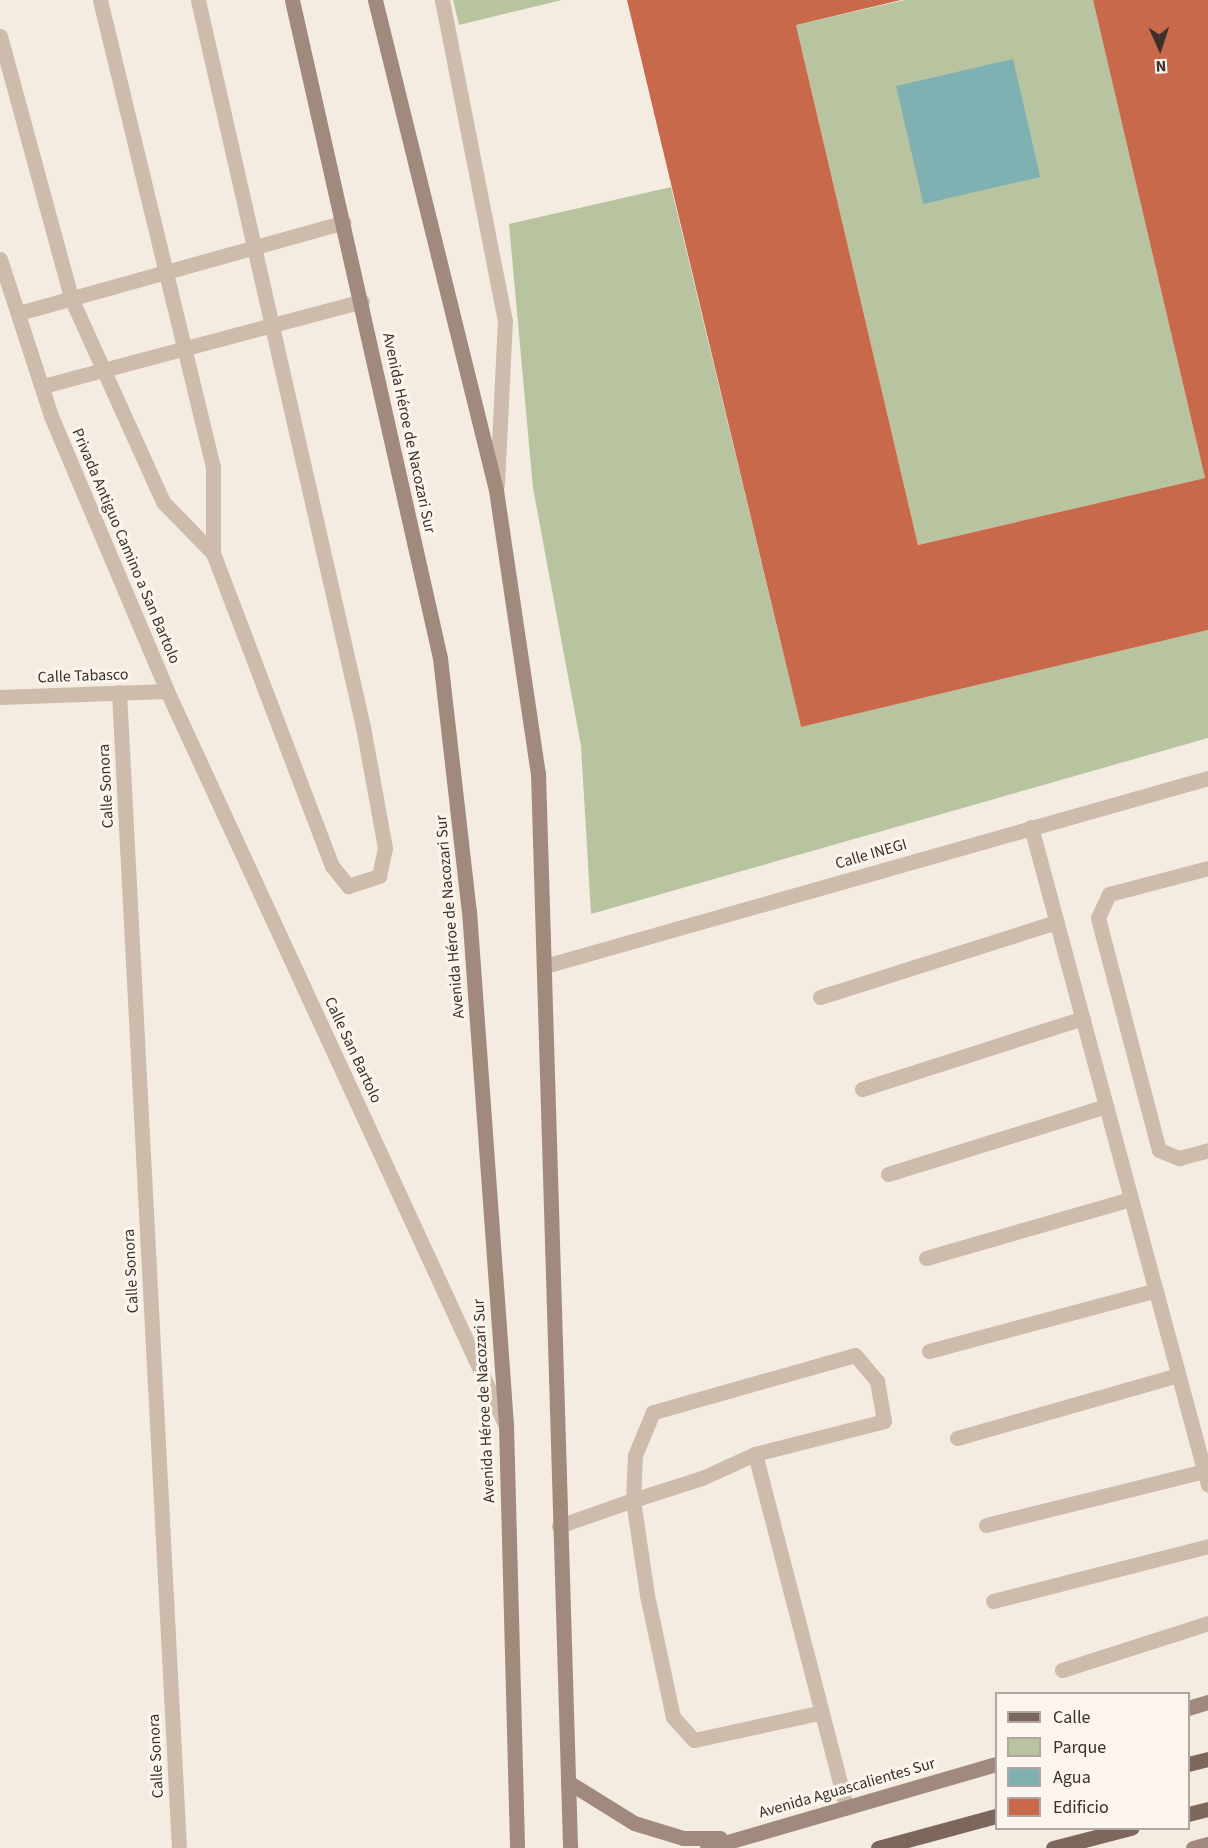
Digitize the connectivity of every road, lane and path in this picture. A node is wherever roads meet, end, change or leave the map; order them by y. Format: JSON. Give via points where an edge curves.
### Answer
{"nodes":[{"id":1,"x":100,"y":0,"type":"edge"},
{"id":2,"x":198,"y":0,"type":"edge"},
{"id":3,"x":292,"y":0,"type":"edge"},
{"id":4,"x":375,"y":0,"type":"edge"},
{"id":5,"x":442,"y":0,"type":"edge"},
{"id":6,"x":0,"y":36,"type":"edge"},
{"id":7,"x":344,"y":222,"type":"junction"},
{"id":8,"x":252,"y":249,"type":"junction"},
{"id":9,"x":0,"y":259,"type":"edge"},
{"id":10,"x":164,"y":273,"type":"junction"},
{"id":11,"x":71,"y":298,"type":"junction"},
{"id":12,"x":362,"y":301,"type":"junction"},
{"id":13,"x":20,"y":313,"type":"junction"},
{"id":14,"x":269,"y":325,"type":"junction"},
{"id":15,"x":182,"y":349,"type":"junction"},
{"id":16,"x":104,"y":370,"type":"junction"},
{"id":17,"x":42,"y":386,"type":"junction"},
{"id":18,"x":496,"y":490,"type":"junction"},
{"id":19,"x":213,"y":553,"type":"junction"},
{"id":20,"x":167,"y":691,"type":"junction"},
{"id":21,"x":119,"y":692,"type":"junction"},
{"id":22,"x":0,"y":697,"type":"edge"},
{"id":23,"x":1208,"y":778,"type":"edge"},
{"id":24,"x":1031,"y":827,"type":"junction"},
{"id":25,"x":1208,"y":868,"type":"edge"},
{"id":26,"x":1056,"y":922,"type":"junction"},
{"id":27,"x":545,"y":966,"type":"junction"},
{"id":28,"x":820,"y":997,"type":"dead end"},
{"id":29,"x":1083,"y":1018,"type":"junction"},
{"id":30,"x":861,"y":1089,"type":"dead end"},
{"id":31,"x":1106,"y":1106,"type":"junction"},
{"id":32,"x":1208,"y":1150,"type":"edge"},
{"id":33,"x":888,"y":1174,"type":"dead end"},
{"id":34,"x":1131,"y":1199,"type":"junction"},
{"id":35,"x":926,"y":1258,"type":"dead end"},
{"id":36,"x":1156,"y":1290,"type":"junction"},
{"id":37,"x":928,"y":1351,"type":"dead end"},
{"id":38,"x":1178,"y":1375,"type":"junction"},
{"id":39,"x":506,"y":1425,"type":"junction"},
{"id":40,"x":957,"y":1438,"type":"dead end"},
{"id":41,"x":755,"y":1454,"type":"junction"},
{"id":42,"x":1206,"y":1478,"type":"edge"},
{"id":43,"x":633,"y":1500,"type":"junction"},
{"id":44,"x":986,"y":1525,"type":"dead end"},
{"id":45,"x":559,"y":1526,"type":"junction"},
{"id":46,"x":1208,"y":1546,"type":"edge"},
{"id":47,"x":993,"y":1601,"type":"dead end"},
{"id":48,"x":1208,"y":1623,"type":"edge"},
{"id":49,"x":1062,"y":1670,"type":"dead end"},
{"id":50,"x":1208,"y":1702,"type":"edge"},
{"id":51,"x":1190,"y":1707,"type":"edge"},
{"id":52,"x":819,"y":1713,"type":"junction"},
{"id":53,"x":1208,"y":1759,"type":"edge"},
{"id":54,"x":995,"y":1764,"type":"edge"},
{"id":55,"x":1190,"y":1764,"type":"edge"},
{"id":56,"x":568,"y":1782,"type":"junction"},
{"id":57,"x":846,"y":1807,"type":"junction"},
{"id":58,"x":1208,"y":1809,"type":"edge"},
{"id":59,"x":1190,"y":1814,"type":"edge"},
{"id":60,"x":995,"y":1816,"type":"edge"},
{"id":61,"x":1123,"y":1830,"type":"edge"},
{"id":62,"x":759,"y":1833,"type":"junction"},
{"id":63,"x":1208,"y":1844,"type":"edge"},
{"id":64,"x":179,"y":1848,"type":"edge"},
{"id":65,"x":517,"y":1848,"type":"edge"},
{"id":66,"x":570,"y":1848,"type":"edge"},
{"id":67,"x":707,"y":1848,"type":"edge"},
{"id":68,"x":878,"y":1848,"type":"edge"},
{"id":69,"x":1053,"y":1848,"type":"edge"},
{"id":70,"x":1193,"y":1848,"type":"edge"}],
"edges":[{"from":1,"to":10,"type":"street"},
{"from":2,"to":8,"type":"street"},
{"from":3,"to":7,"type":"main road","name":"Avenida Héroe de Nacozari Sur"},
{"from":4,"to":18,"type":"main road"},
{"from":5,"to":18,"type":"street","via":[[505,320]]},
{"from":6,"to":11,"type":"street"},
{"from":7,"to":8,"type":"street"},
{"from":7,"to":12,"type":"main road","name":"Avenida Héroe de Nacozari Sur"},
{"from":8,"to":10,"type":"street"},
{"from":8,"to":14,"type":"street"},
{"from":9,"to":13,"type":"street","name":"Privada Antiguo Camino a San Bartolo"},
{"from":10,"to":11,"type":"street"},
{"from":10,"to":15,"type":"street"},
{"from":11,"to":13,"type":"street"},
{"from":11,"to":16,"type":"street"},
{"from":12,"to":14,"type":"street"},
{"from":12,"to":39,"type":"main road","name":"Avenida Héroe de Nacozari Sur","via":[[440,658],[470,911]]},
{"from":13,"to":17,"type":"street","name":"Privada Antiguo Camino a San Bartolo"},
{"from":14,"to":15,"type":"street"},
{"from":14,"to":19,"type":"street","via":[[363,728],[385,848],[379,876],[348,886],[332,866]]},
{"from":15,"to":16,"type":"street"},
{"from":15,"to":19,"type":"street","via":[[213,467]]},
{"from":16,"to":17,"type":"street"},
{"from":16,"to":19,"type":"street","via":[[164,502]]},
{"from":17,"to":20,"type":"street","name":"Privada Antiguo Camino a San Bartolo","via":[[51,416]]},
{"from":18,"to":27,"type":"main road","via":[[538,773]]},
{"from":20,"to":21,"type":"street","name":"Calle Tabasco"},
{"from":20,"to":39,"type":"street","name":"Calle San Bartolo"},
{"from":21,"to":22,"type":"street","name":"Calle Tabasco"},
{"from":21,"to":64,"type":"street","name":"Calle Sonora"},
{"from":23,"to":24,"type":"street","name":"Calle INEGI"},
{"from":24,"to":26,"type":"street"},
{"from":24,"to":27,"type":"street","name":"Calle INEGI"},
{"from":25,"to":32,"type":"street","via":[[1109,894],[1098,918],[1159,1150],[1179,1158]]},
{"from":26,"to":28,"type":"street"},
{"from":26,"to":29,"type":"street"},
{"from":27,"to":45,"type":"main road"},
{"from":29,"to":30,"type":"street"},
{"from":29,"to":31,"type":"street"},
{"from":31,"to":33,"type":"street"},
{"from":31,"to":34,"type":"street"},
{"from":34,"to":35,"type":"street"},
{"from":34,"to":36,"type":"street"},
{"from":36,"to":37,"type":"street"},
{"from":36,"to":38,"type":"street"},
{"from":38,"to":40,"type":"street"},
{"from":38,"to":42,"type":"street"},
{"from":39,"to":65,"type":"main road","name":"Avenida Héroe de Nacozari Sur"},
{"from":41,"to":43,"type":"street","via":[[702,1478]]},
{"from":41,"to":43,"type":"street","via":[[884,1421],[877,1382],[855,1355],[653,1412],[635,1455]]},
{"from":41,"to":52,"type":"street"},
{"from":42,"to":44,"type":"street"},
{"from":43,"to":45,"type":"street"},
{"from":43,"to":52,"type":"street","via":[[647,1595],[673,1717],[694,1740]]},
{"from":45,"to":56,"type":"main road"},
{"from":46,"to":47,"type":"street"},
{"from":48,"to":49,"type":"street"},
{"from":50,"to":51,"type":"main road"},
{"from":52,"to":57,"type":"street"},
{"from":53,"to":55,"type":"main road"},
{"from":54,"to":57,"type":"main road","name":"Avenida Aguascalientes Sur"},
{"from":56,"to":62,"type":"main road","via":[[634,1823],[658,1832],[708,1839]]},
{"from":56,"to":66,"type":"main road"},
{"from":57,"to":62,"type":"main road","name":"Avenida Aguascalientes Sur"},
{"from":58,"to":59,"type":"main road"},
{"from":60,"to":68,"type":"main road"},
{"from":61,"to":69,"type":"main road"},
{"from":62,"to":67,"type":"main road","name":"Avenida Aguascalientes Sur"},
{"from":63,"to":70,"type":"main road"}]}
